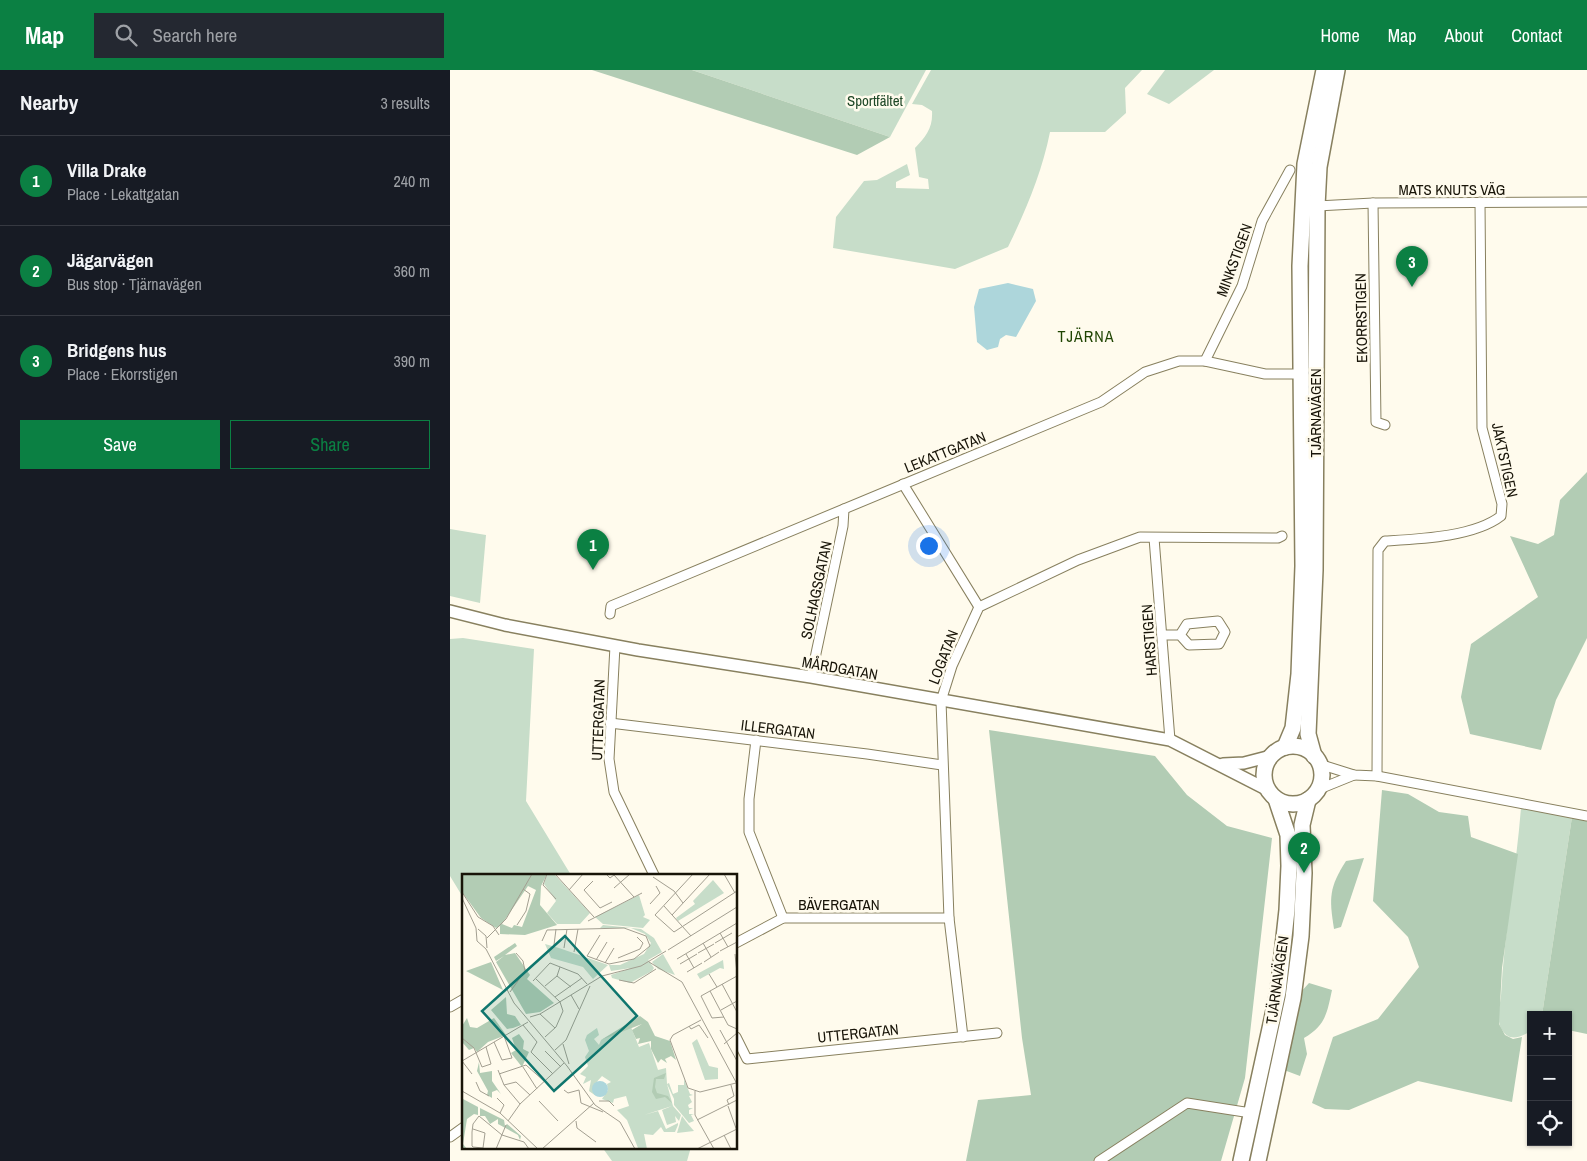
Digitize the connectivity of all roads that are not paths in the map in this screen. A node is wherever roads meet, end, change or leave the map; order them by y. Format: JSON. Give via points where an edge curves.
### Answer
{"nodes":[{"id":1,"x":1324,"y":70,"type":"edge"},
{"id":2,"x":1337,"y":70,"type":"edge"},
{"id":3,"x":1290,"y":170,"type":"dead end"},
{"id":4,"x":1480,"y":202,"type":"junction"},
{"id":5,"x":1587,"y":202,"type":"edge"},
{"id":6,"x":1372,"y":203,"type":"junction"},
{"id":7,"x":1317,"y":206,"type":"junction"},
{"id":8,"x":1205,"y":362,"type":"junction"},
{"id":9,"x":1301,"y":374,"type":"junction"},
{"id":10,"x":1385,"y":425,"type":"dead end"},
{"id":11,"x":903,"y":484,"type":"junction"},
{"id":12,"x":844,"y":509,"type":"junction"},
{"id":13,"x":1282,"y":536,"type":"dead end"},
{"id":14,"x":1154,"y":538,"type":"junction"},
{"id":15,"x":979,"y":607,"type":"junction"},
{"id":16,"x":450,"y":611,"type":"edge"},
{"id":17,"x":610,"y":614,"type":"dead end"},
{"id":18,"x":1162,"y":635,"type":"junction"},
{"id":19,"x":1180,"y":635,"type":"junction"},
{"id":20,"x":615,"y":646,"type":"junction"},
{"id":21,"x":812,"y":677,"type":"junction"},
{"id":22,"x":941,"y":701,"type":"junction"},
{"id":23,"x":610,"y":723,"type":"junction"},
{"id":24,"x":756,"y":740,"type":"junction"},
{"id":25,"x":1170,"y":740,"type":"junction"},
{"id":26,"x":1286,"y":747,"type":"junction"},
{"id":27,"x":1271,"y":756,"type":"junction"},
{"id":28,"x":1316,"y":760,"type":"junction"},
{"id":29,"x":1221,"y":764,"type":"junction"},
{"id":30,"x":942,"y":765,"type":"junction"},
{"id":31,"x":1354,"y":776,"type":"junction"},
{"id":32,"x":1377,"y":776,"type":"junction"},
{"id":33,"x":1272,"y":794,"type":"junction"},
{"id":34,"x":1312,"y":795,"type":"junction"},
{"id":35,"x":1587,"y":816,"type":"edge"},
{"id":36,"x":654,"y":874,"type":"edge"},
{"id":37,"x":783,"y":918,"type":"junction"},
{"id":38,"x":949,"y":918,"type":"junction"},
{"id":39,"x":738,"y":943,"type":"edge"},
{"id":40,"x":462,"y":1000,"type":"edge"},
{"id":41,"x":450,"y":1007,"type":"edge"},
{"id":42,"x":997,"y":1034,"type":"dead end"},
{"id":43,"x":963,"y":1037,"type":"junction"},
{"id":44,"x":738,"y":1041,"type":"edge"},
{"id":45,"x":1252,"y":1113,"type":"junction"},
{"id":46,"x":462,"y":1128,"type":"edge"},
{"id":47,"x":450,"y":1137,"type":"edge"},
{"id":48,"x":1099,"y":1161,"type":"edge"},
{"id":49,"x":1241,"y":1161,"type":"edge"},
{"id":50,"x":1258,"y":1161,"type":"edge"}],
"edges":[{"from":1,"to":9,"type":"highway","name":"TJÄRNAVÄGEN","via":[[1305,164],[1300,266]]},
{"from":2,"to":7,"type":"highway","name":"TJÄRNAVÄGEN","via":[[1319,167]]},
{"from":3,"to":8,"type":"street","name":"MINKSTIGEN","via":[[1262,221],[1242,286]]},
{"from":4,"to":5,"type":"street","name":"MATS KNUTS VÄG"},
{"from":4,"to":6,"type":"street","name":"MATS KNUTS VÄG"},
{"from":4,"to":32,"type":"street","name":"JAKTSTIGEN","via":[[1482,428],[1502,504],[1501,516],[1492,523],[1437,538],[1385,541],[1378,550]]},
{"from":6,"to":7,"type":"street","name":"MATS KNUTS VÄG"},
{"from":6,"to":10,"type":"street","name":"EKORRSTIGEN","via":[[1376,422]]},
{"from":7,"to":28,"type":"highway","name":"TJÄRNAVÄGEN","via":[[1315,570],[1308,734]]},
{"from":8,"to":9,"type":"street","name":"LEKATTGATAN","via":[[1265,374]]},
{"from":8,"to":11,"type":"street","name":"LEKATTGATAN","via":[[1179,361],[1145,372],[1101,402]]},
{"from":9,"to":26,"type":"highway","name":"TJÄRNAVÄGEN","via":[[1303,566],[1299,674],[1293,728]]},
{"from":11,"to":12,"type":"street","name":"LEKATTGATAN"},
{"from":11,"to":15,"type":"street"},
{"from":12,"to":17,"type":"street","name":"LEKATTGATAN","via":[[611,606]]},
{"from":12,"to":21,"type":"street","name":"SOLHAGSGATAN"},
{"from":13,"to":14,"type":"street"},
{"from":14,"to":15,"type":"street","via":[[1140,537],[1078,560]]},
{"from":14,"to":18,"type":"street","name":"HARSTIGEN"},
{"from":15,"to":22,"type":"street","name":"LOGATAN","via":[[952,666]]},
{"from":16,"to":20,"type":"street","name":"MÅRDGATAN"},
{"from":18,"to":19,"type":"street"},
{"from":18,"to":25,"type":"street","name":"HARSTIGEN"},
{"from":19,"to":19,"type":"street","via":[[1187,624],[1218,621],[1225,632],[1219,644],[1189,645]]},
{"from":20,"to":21,"type":"street","name":"MÅRDGATAN"},
{"from":20,"to":23,"type":"street","name":"UTTERGATAN"},
{"from":21,"to":22,"type":"street","name":"MÅRDGATAN"},
{"from":22,"to":25,"type":"street","name":"MÅRDGATAN"},
{"from":22,"to":30,"type":"street","name":"LOGATAN"},
{"from":23,"to":24,"type":"street","name":"ILLERGATAN"},
{"from":23,"to":36,"type":"street","name":"UTTERGATAN","via":[[609,759],[614,792]]},
{"from":24,"to":30,"type":"street","name":"ILLERGATAN"},
{"from":24,"to":37,"type":"street","via":[[749,799],[749,832]]},
{"from":25,"to":29,"type":"street","name":"MÅRDGATAN"},
{"from":26,"to":27,"type":"highway"},
{"from":26,"to":28,"type":"highway","via":[[1304,749]]},
{"from":27,"to":29,"type":"street","name":"MÅRDGATAN","via":[[1244,763]]},
{"from":27,"to":33,"type":"highway","via":[[1264,768],[1265,783]]},
{"from":28,"to":31,"type":"street"},
{"from":28,"to":34,"type":"highway","via":[[1321,777]]},
{"from":29,"to":33,"type":"street","name":"MÅRDGATAN"},
{"from":30,"to":38,"type":"street","name":"LOGATAN"},
{"from":31,"to":32,"type":"street"},
{"from":31,"to":34,"type":"street"},
{"from":32,"to":35,"type":"street"},
{"from":33,"to":34,"type":"highway","via":[[1292,804]]},
{"from":33,"to":45,"type":"highway","name":"TJÄRNAVÄGEN","via":[[1288,835],[1289,866],[1278,992]]},
{"from":34,"to":50,"type":"highway","name":"TJÄRNAVÄGEN","via":[[1302,825],[1302,936],[1293,998]]},
{"from":37,"to":38,"type":"street","name":"BÄVERGATAN"},
{"from":37,"to":39,"type":"street","name":"BÄVERGATAN"},
{"from":38,"to":43,"type":"street","name":"LOGATAN"},
{"from":40,"to":41,"type":"street"},
{"from":42,"to":43,"type":"street","name":"UTTERGATAN"},
{"from":43,"to":44,"type":"street","name":"UTTERGATAN","via":[[747,1059]]},
{"from":45,"to":48,"type":"street","via":[[1187,1103]]},
{"from":45,"to":49,"type":"highway","name":"TJÄRNAVÄGEN"},
{"from":46,"to":47,"type":"street"}]}
